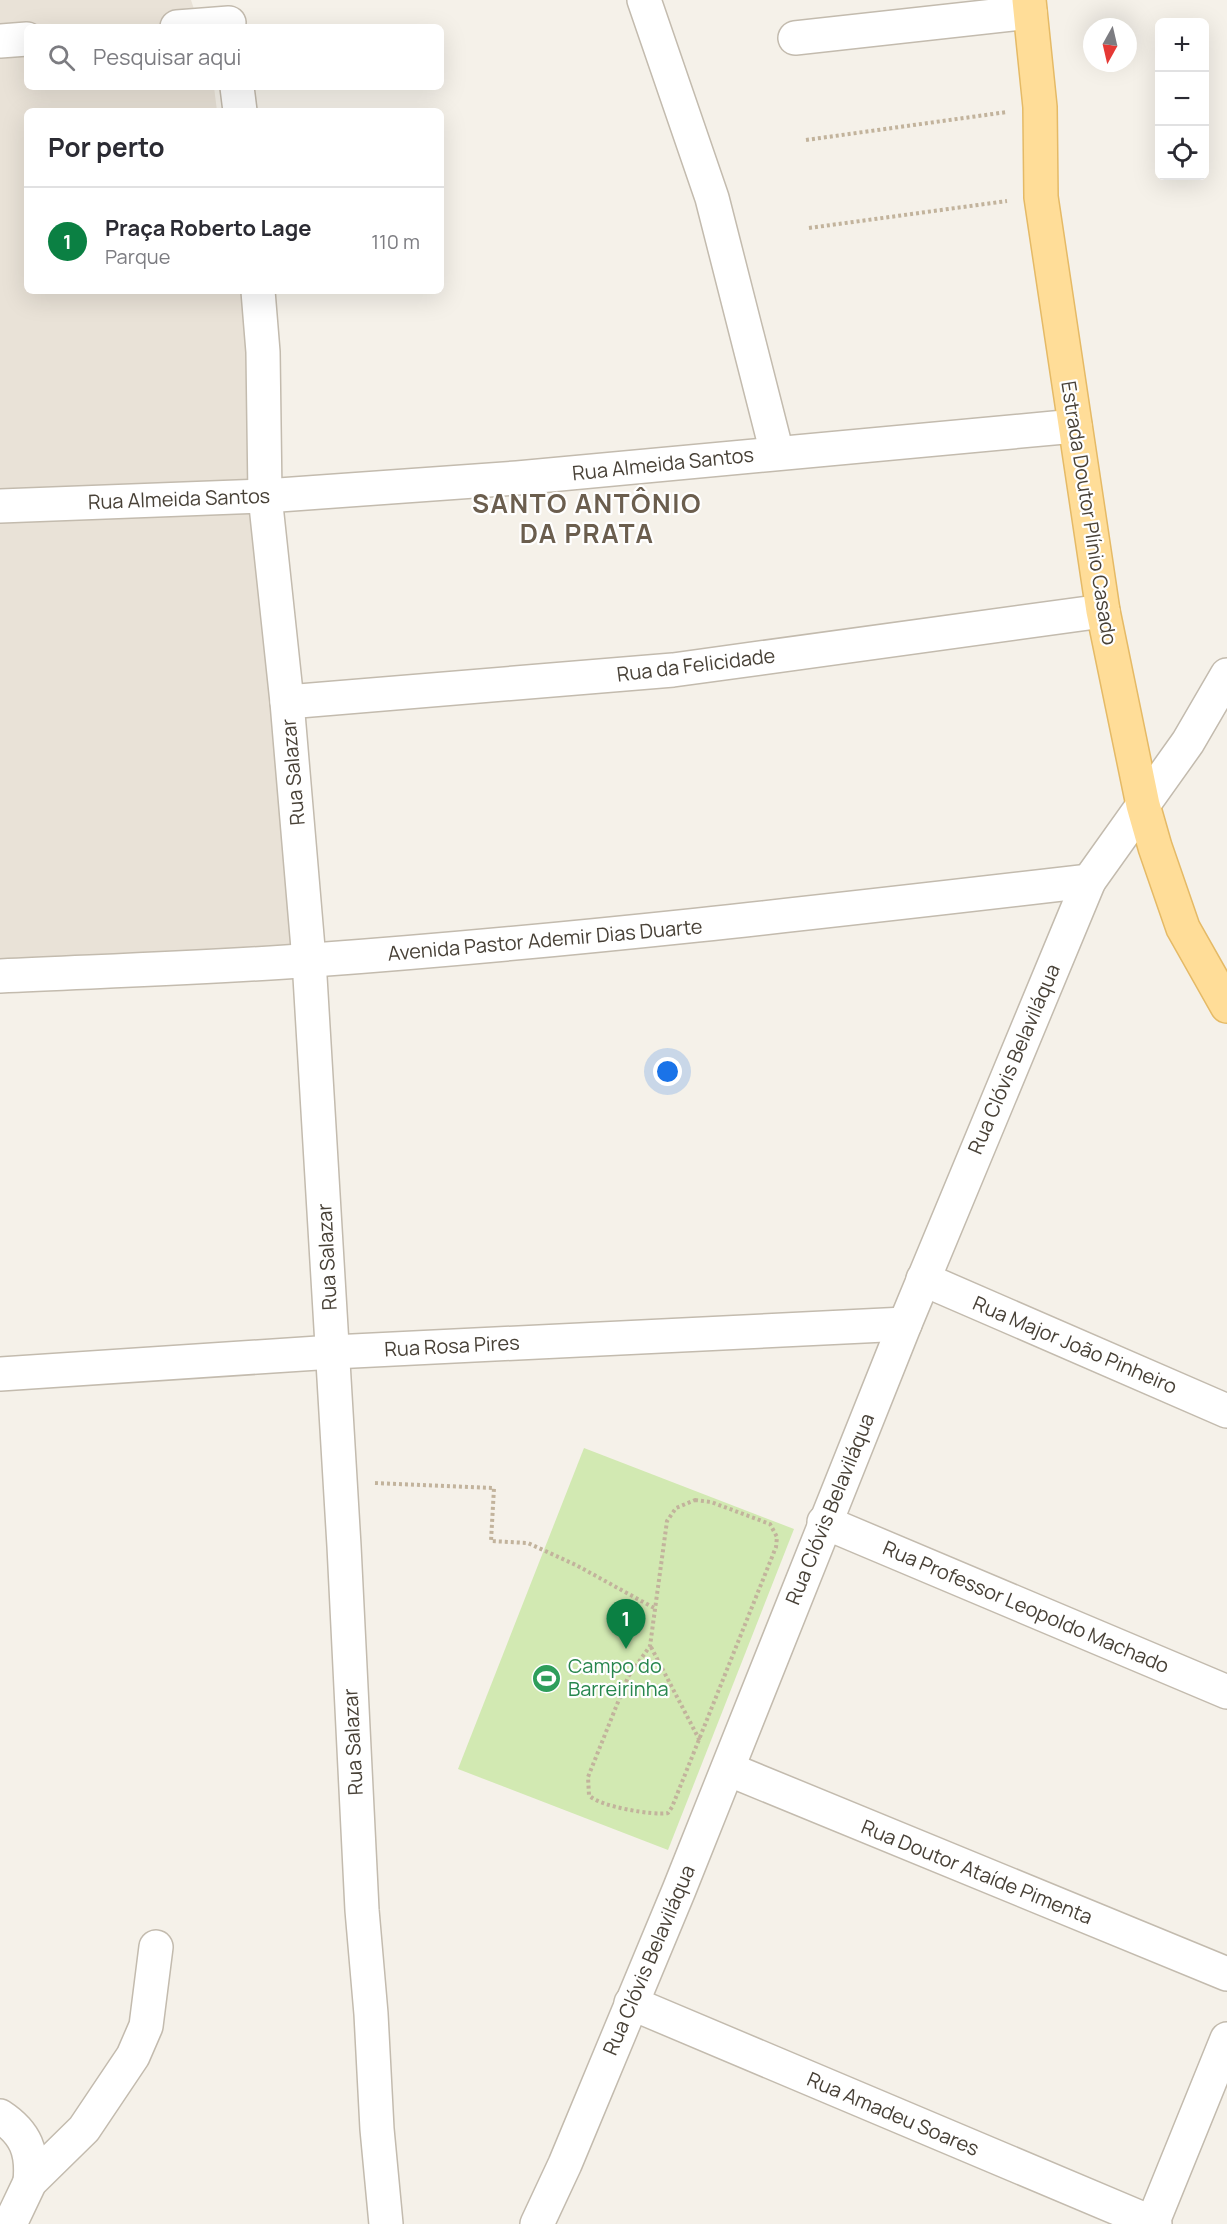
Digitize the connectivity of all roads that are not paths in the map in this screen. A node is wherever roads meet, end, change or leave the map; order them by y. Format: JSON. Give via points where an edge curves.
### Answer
{"nodes":[{"id":1,"x":644,"y":0,"type":"edge"},
{"id":2,"x":1030,"y":6,"type":"edge"},
{"id":3,"x":227,"y":17,"type":"edge"},
{"id":4,"x":192,"y":24,"type":"edge"},
{"id":5,"x":795,"y":38,"type":"dead end"},
{"id":6,"x":24,"y":39,"type":"edge"},
{"id":7,"x":0,"y":41,"type":"edge"},
{"id":8,"x":237,"y":90,"type":"edge"},
{"id":9,"x":240,"y":108,"type":"edge"},
{"id":10,"x":258,"y":294,"type":"edge"},
{"id":11,"x":1075,"y":426,"type":"junction"},
{"id":12,"x":777,"y":453,"type":"junction"},
{"id":13,"x":265,"y":496,"type":"junction"},
{"id":14,"x":0,"y":506,"type":"edge"},
{"id":15,"x":1103,"y":611,"type":"junction"},
{"id":16,"x":1227,"y":675,"type":"edge"},
{"id":17,"x":287,"y":702,"type":"junction"},
{"id":18,"x":1143,"y":805,"type":"junction"},
{"id":19,"x":1089,"y":881,"type":"junction"},
{"id":20,"x":309,"y":960,"type":"junction"},
{"id":21,"x":0,"y":976,"type":"edge"},
{"id":22,"x":1227,"y":1006,"type":"edge"},
{"id":23,"x":923,"y":1279,"type":"junction"},
{"id":24,"x":905,"y":1324,"type":"junction"},
{"id":25,"x":333,"y":1352,"type":"junction"},
{"id":26,"x":0,"y":1374,"type":"edge"},
{"id":27,"x":1227,"y":1411,"type":"edge"},
{"id":28,"x":824,"y":1522,"type":"junction"},
{"id":29,"x":1227,"y":1692,"type":"edge"},
{"id":30,"x":728,"y":1769,"type":"junction"},
{"id":31,"x":156,"y":1947,"type":"dead end"},
{"id":32,"x":1227,"y":1974,"type":"edge"},
{"id":33,"x":631,"y":2003,"type":"junction"},
{"id":34,"x":1227,"y":2039,"type":"edge"},
{"id":35,"x":0,"y":2116,"type":"edge"},
{"id":36,"x":30,"y":2182,"type":"junction"},
{"id":37,"x":10,"y":2224,"type":"edge"},
{"id":38,"x":386,"y":2224,"type":"edge"},
{"id":39,"x":537,"y":2224,"type":"edge"},
{"id":40,"x":1153,"y":2224,"type":"edge"}],
"edges":[{"from":1,"to":12,"type":"street","via":[[711,198]]},
{"from":2,"to":5,"type":"street"},
{"from":2,"to":11,"type":"main road","name":"Estrada Doutor Plínio Casado","via":[[1040,107],[1041,197]]},
{"from":3,"to":4,"type":"street"},
{"from":6,"to":7,"type":"street"},
{"from":8,"to":9,"type":"street"},
{"from":10,"to":13,"type":"street","name":"Rua Salazar"},
{"from":11,"to":12,"type":"street","name":"Rua Almeida Santos"},
{"from":11,"to":15,"type":"main road","name":"Estrada Doutor Plínio Casado"},
{"from":12,"to":13,"type":"street","name":"Rua Almeida Santos","via":[[517,478]]},
{"from":13,"to":14,"type":"street","name":"Rua Almeida Santos"},
{"from":13,"to":17,"type":"street","name":"Rua Salazar"},
{"from":15,"to":17,"type":"street","name":"Rua da Felicidade","via":[[673,670]]},
{"from":15,"to":18,"type":"main road","name":"Estrada Doutor Plínio Casado"},
{"from":16,"to":18,"type":"street","name":"Rua Clóvis Belaviláqua","via":[[1188,742]]},
{"from":17,"to":20,"type":"street","name":"Rua Salazar"},
{"from":18,"to":19,"type":"street","name":"Rua Clóvis Belaviláqua"},
{"from":18,"to":22,"type":"main road","name":"Estrada Doutor Plínio Casado","via":[[1183,928]]},
{"from":19,"to":20,"type":"street","name":"Avenida Pastor Ademir Dias Duarte","via":[[715,924]]},
{"from":19,"to":23,"type":"street","name":"Rua Clóvis Belaviláqua"},
{"from":20,"to":21,"type":"street","name":"Avenida Pastor Ademir Dias Duarte"},
{"from":20,"to":25,"type":"street","name":"Rua Salazar"},
{"from":23,"to":24,"type":"street","name":"Rua Clóvis Belaviláqua"},
{"from":23,"to":27,"type":"street","name":"Rua Major João Pinheiro"},
{"from":24,"to":25,"type":"street","name":"Rua Rosa Pires"},
{"from":24,"to":28,"type":"street","name":"Rua Clóvis Belaviláqua"},
{"from":25,"to":26,"type":"street","name":"Rua Rosa Pires"},
{"from":25,"to":38,"type":"street","name":"Rua Salazar","via":[[362,1910]]},
{"from":28,"to":29,"type":"street","name":"Rua Professor Leopoldo Machado"},
{"from":28,"to":30,"type":"street","name":"Rua Clóvis Belaviláqua"},
{"from":30,"to":32,"type":"street","name":"Rua Doutor Ataíde Pimenta"},
{"from":30,"to":33,"type":"street","name":"Rua Clóvis Belaviláqua"},
{"from":31,"to":36,"type":"street","via":[[146,2026],[133,2056],[84,2129]]},
{"from":33,"to":39,"type":"street","name":"Rua Clóvis Belaviláqua"},
{"from":33,"to":40,"type":"street","name":"Rua Amadeu Soares"},
{"from":34,"to":40,"type":"street"},
{"from":35,"to":36,"type":"street","via":[[27,2143],[32,2167]]},
{"from":36,"to":37,"type":"street"}]}
